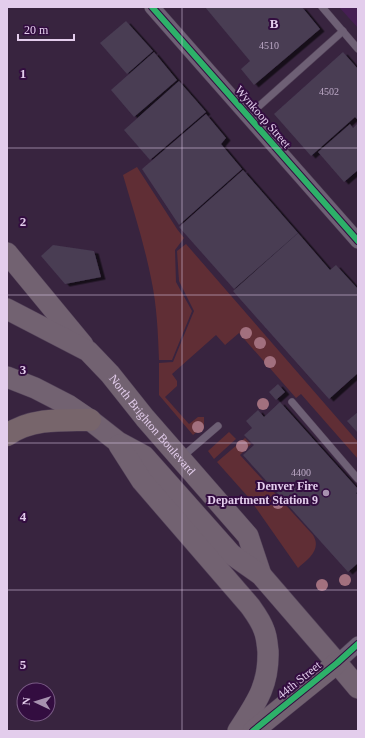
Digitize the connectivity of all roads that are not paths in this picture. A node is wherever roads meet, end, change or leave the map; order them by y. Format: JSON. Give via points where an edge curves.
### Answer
{"nodes":[{"id":1,"x":152,"y":7,"type":"edge"},
{"id":2,"x":322,"y":7,"type":"edge"},
{"id":3,"x":343,"y":32,"type":"junction"},
{"id":4,"x":358,"y":49,"type":"edge"},
{"id":5,"x":248,"y":116,"type":"junction"},
{"id":6,"x":358,"y":241,"type":"edge"},
{"id":7,"x":7,"y":253,"type":"edge"},
{"id":8,"x":7,"y":309,"type":"edge"},
{"id":9,"x":88,"y":351,"type":"junction"},
{"id":10,"x":7,"y":377,"type":"edge"},
{"id":11,"x":292,"y":402,"type":"dead end"},
{"id":12,"x":90,"y":420,"type":"junction"},
{"id":13,"x":218,"y":426,"type":"dead end"},
{"id":14,"x":7,"y":435,"type":"edge"},
{"id":15,"x":118,"y":442,"type":"junction"},
{"id":16,"x":181,"y":458,"type":"junction"},
{"id":17,"x":358,"y":479,"type":"edge"},
{"id":18,"x":261,"y":575,"type":"junction"},
{"id":19,"x":358,"y":644,"type":"edge"},
{"id":20,"x":337,"y":663,"type":"junction"},
{"id":21,"x":358,"y":688,"type":"edge"},
{"id":22,"x":273,"y":714,"type":"junction"},
{"id":23,"x":238,"y":731,"type":"edge"},
{"id":24,"x":253,"y":731,"type":"edge"},
{"id":25,"x":260,"y":731,"type":"edge"}],
"edges":[{"from":1,"to":5,"type":"street","name":"Wynkoop Street"},
{"from":2,"to":3,"type":"lane"},
{"from":3,"to":4,"type":"lane"},
{"from":3,"to":5,"type":"lane"},
{"from":5,"to":6,"type":"street","name":"Wynkoop Street"},
{"from":7,"to":9,"type":"main road"},
{"from":8,"to":9,"type":"main road","name":"North Brighton Boulevard"},
{"from":9,"to":16,"type":"main road","name":"North Brighton Boulevard"},
{"from":10,"to":12,"type":"main road","name":"North Brighton Boulevard","via":[[56,398]]},
{"from":11,"to":17,"type":"lane"},
{"from":12,"to":14,"type":"highway","via":[[31,423]]},
{"from":12,"to":15,"type":"main road","name":"North Brighton Boulevard"},
{"from":13,"to":16,"type":"lane"},
{"from":15,"to":18,"type":"main road","name":"North Brighton Boulevard","via":[[144,456],[231,554]]},
{"from":15,"to":23,"type":"main road","via":[[142,481],[250,606],[265,630],[268,661],[264,686]]},
{"from":16,"to":18,"type":"main road","name":"North Brighton Boulevard","via":[[248,536]]},
{"from":18,"to":20,"type":"main road","name":"North Brighton Boulevard"},
{"from":19,"to":20,"type":"street","name":"44th Street"},
{"from":20,"to":21,"type":"main road","name":"North Brighton Boulevard"},
{"from":20,"to":22,"type":"main road","name":"44th Street"},
{"from":22,"to":24,"type":"main road","name":"44th Street"},
{"from":22,"to":25,"type":"main road"}]}
